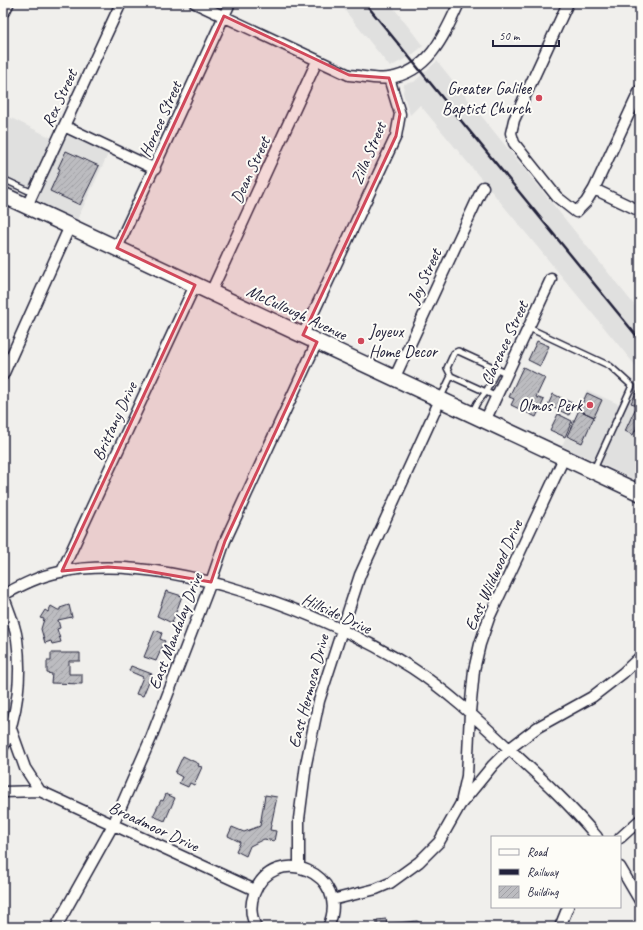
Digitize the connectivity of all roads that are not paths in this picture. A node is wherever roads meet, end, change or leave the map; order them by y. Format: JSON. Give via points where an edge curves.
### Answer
{"nodes":[{"id":1,"x":6,"y":3,"type":"edge"},
{"id":2,"x":121,"y":3,"type":"edge"},
{"id":3,"x":195,"y":3,"type":"edge"},
{"id":4,"x":230,"y":3,"type":"edge"},
{"id":5,"x":459,"y":3,"type":"edge"},
{"id":6,"x":568,"y":3,"type":"edge"},
{"id":7,"x":3,"y":9,"type":"edge"},
{"id":8,"x":224,"y":16,"type":"junction"},
{"id":9,"x":317,"y":61,"type":"junction"},
{"id":10,"x":389,"y":78,"type":"junction"},
{"id":11,"x":640,"y":90,"type":"edge"},
{"id":12,"x":64,"y":126,"type":"junction"},
{"id":13,"x":155,"y":169,"type":"junction"},
{"id":14,"x":4,"y":185,"type":"edge"},
{"id":15,"x":483,"y":188,"type":"dead end"},
{"id":16,"x":594,"y":189,"type":"junction"},
{"id":17,"x":30,"y":199,"type":"junction"},
{"id":18,"x":640,"y":211,"type":"edge"},
{"id":19,"x":70,"y":226,"type":"junction"},
{"id":20,"x":117,"y":248,"type":"junction"},
{"id":21,"x":551,"y":279,"type":"dead end"},
{"id":22,"x":195,"y":285,"type":"junction"},
{"id":23,"x":211,"y":292,"type":"junction"},
{"id":24,"x":529,"y":328,"type":"junction"},
{"id":25,"x":303,"y":335,"type":"junction"},
{"id":26,"x":316,"y":342,"type":"junction"},
{"id":27,"x":497,"y":369,"type":"junction"},
{"id":28,"x":3,"y":374,"type":"edge"},
{"id":29,"x":508,"y":374,"type":"junction"},
{"id":30,"x":451,"y":376,"type":"junction"},
{"id":31,"x":394,"y":379,"type":"junction"},
{"id":32,"x":486,"y":392,"type":"junction"},
{"id":33,"x":497,"y":397,"type":"junction"},
{"id":34,"x":440,"y":400,"type":"junction"},
{"id":35,"x":471,"y":415,"type":"junction"},
{"id":36,"x":485,"y":422,"type":"junction"},
{"id":37,"x":564,"y":458,"type":"junction"},
{"id":38,"x":593,"y":472,"type":"junction"},
{"id":39,"x":640,"y":493,"type":"edge"},
{"id":40,"x":62,"y":571,"type":"junction"},
{"id":41,"x":211,"y":582,"type":"junction"},
{"id":42,"x":3,"y":595,"type":"edge"},
{"id":43,"x":342,"y":630,"type":"junction"},
{"id":44,"x":640,"y":657,"type":"edge"},
{"id":45,"x":470,"y":712,"type":"junction"},
{"id":46,"x":11,"y":729,"type":"junction"},
{"id":47,"x":3,"y":747,"type":"edge"},
{"id":48,"x":509,"y":748,"type":"junction"},
{"id":49,"x":40,"y":791,"type":"junction"},
{"id":50,"x":3,"y":792,"type":"edge"},
{"id":51,"x":460,"y":805,"type":"junction"},
{"id":52,"x":640,"y":820,"type":"edge"},
{"id":53,"x":113,"y":826,"type":"junction"},
{"id":54,"x":597,"y":836,"type":"edge"},
{"id":55,"x":621,"y":837,"type":"edge"},
{"id":56,"x":299,"y":867,"type":"junction"},
{"id":57,"x":621,"y":869,"type":"edge"},
{"id":58,"x":255,"y":890,"type":"junction"},
{"id":59,"x":332,"y":900,"type":"junction"},
{"id":60,"x":640,"y":900,"type":"edge"},
{"id":61,"x":568,"y":908,"type":"edge"},
{"id":62,"x":56,"y":927,"type":"edge"},
{"id":63,"x":256,"y":927,"type":"edge"},
{"id":64,"x":328,"y":927,"type":"edge"},
{"id":65,"x":560,"y":927,"type":"edge"}],
"edges":[{"from":1,"to":7,"type":"main road"},
{"from":2,"to":12,"type":"street","name":"Rex Street"},
{"from":3,"to":8,"type":"street"},
{"from":4,"to":8,"type":"street","name":"Horace Street"},
{"from":5,"to":10,"type":"street","via":[[440,44],[431,55],[416,67]]},
{"from":6,"to":16,"type":"street","via":[[514,120],[512,136],[514,143],[557,196],[576,212]]},
{"from":8,"to":9,"type":"street"},
{"from":8,"to":13,"type":"street","name":"Horace Street"},
{"from":9,"to":10,"type":"street","via":[[349,75]]},
{"from":9,"to":23,"type":"street","name":"Dean Street"},
{"from":10,"to":25,"type":"street","name":"Zilla Street","via":[[400,114],[396,136]]},
{"from":11,"to":16,"type":"street"},
{"from":12,"to":13,"type":"street"},
{"from":12,"to":17,"type":"street","name":"Rex Street"},
{"from":13,"to":20,"type":"street","name":"Horace Street"},
{"from":14,"to":17,"type":"main road","name":"McCullough Avenue"},
{"from":15,"to":31,"type":"street","name":"Joy Street"},
{"from":16,"to":18,"type":"street"},
{"from":17,"to":19,"type":"main road","name":"McCullough Avenue"},
{"from":19,"to":20,"type":"main road","name":"McCullough Avenue"},
{"from":19,"to":28,"type":"street"},
{"from":20,"to":22,"type":"main road","name":"McCullough Avenue"},
{"from":21,"to":24,"type":"street","name":"Clarence Street"},
{"from":22,"to":23,"type":"main road","name":"McCullough Avenue"},
{"from":22,"to":40,"type":"street","name":"Brittany Drive"},
{"from":23,"to":25,"type":"main road","name":"McCullough Avenue"},
{"from":24,"to":29,"type":"street","name":"Clarence Street"},
{"from":24,"to":38,"type":"lane","via":[[610,366],[632,386]]},
{"from":25,"to":26,"type":"main road","name":"McCullough Avenue"},
{"from":26,"to":31,"type":"main road","name":"McCullough Avenue"},
{"from":26,"to":41,"type":"street","name":"East Mandalay Drive","via":[[225,541]]},
{"from":27,"to":29,"type":"lane"},
{"from":27,"to":30,"type":"lane","via":[[458,351],[454,353],[447,368]]},
{"from":27,"to":32,"type":"lane"},
{"from":29,"to":33,"type":"street","name":"Clarence Street"},
{"from":30,"to":32,"type":"lane"},
{"from":30,"to":34,"type":"lane"},
{"from":31,"to":34,"type":"main road","name":"McCullough Avenue"},
{"from":32,"to":33,"type":"lane"},
{"from":32,"to":35,"type":"lane"},
{"from":33,"to":36,"type":"street","name":"Clarence Street"},
{"from":34,"to":35,"type":"main road","name":"McCullough Avenue"},
{"from":34,"to":43,"type":"street","name":"East Hermosa Drive","via":[[360,575]]},
{"from":35,"to":36,"type":"main road","name":"McCullough Avenue"},
{"from":36,"to":37,"type":"main road","name":"McCullough Avenue"},
{"from":37,"to":38,"type":"main road","name":"McCullough Avenue"},
{"from":37,"to":45,"type":"street","name":"East Wildwood Drive","via":[[489,618],[474,670]]},
{"from":38,"to":39,"type":"main road","name":"McCullough Avenue"},
{"from":40,"to":41,"type":"street","name":"Hillside Drive","via":[[128,568]]},
{"from":40,"to":42,"type":"street","name":"Hillside Drive","via":[[29,581]]},
{"from":41,"to":43,"type":"street","name":"Hillside Drive","via":[[261,597]]},
{"from":41,"to":53,"type":"street","name":"East Mandalay Drive","via":[[151,738]]},
{"from":42,"to":46,"type":"street","via":[[17,639],[18,668]]},
{"from":43,"to":45,"type":"street","name":"Hillside Drive","via":[[412,668]]},
{"from":43,"to":56,"type":"street","name":"East Hermosa Drive","via":[[319,702],[306,764],[299,819]]},
{"from":44,"to":48,"type":"street","name":"East Wildwood Drive","via":[[592,697],[538,727]]},
{"from":45,"to":48,"type":"street","name":"Hillside Drive"},
{"from":45,"to":51,"type":"street","name":"East Wildwood Drive","via":[[467,776]]},
{"from":46,"to":47,"type":"street"},
{"from":46,"to":49,"type":"street","via":[[25,768]]},
{"from":48,"to":51,"type":"street","name":"East Wildwood Drive"},
{"from":48,"to":54,"type":"street","name":"Hillside Drive","via":[[571,806]]},
{"from":49,"to":50,"type":"street","name":"Broadmoor Drive"},
{"from":49,"to":53,"type":"street","name":"Broadmoor Drive"},
{"from":51,"to":59,"type":"street","name":"East Wildwood Drive","via":[[440,842],[409,871],[376,889]]},
{"from":52,"to":55,"type":"street"},
{"from":53,"to":58,"type":"street","name":"Broadmoor Drive"},
{"from":53,"to":62,"type":"street","name":"East Mandalay Drive"},
{"from":56,"to":58,"type":"street","via":[[273,871]]},
{"from":56,"to":59,"type":"street","via":[[317,875],[329,890]]},
{"from":57,"to":60,"type":"street"},
{"from":58,"to":63,"type":"street","via":[[252,911]]},
{"from":59,"to":64,"type":"street","via":[[332,914]]},
{"from":61,"to":65,"type":"street"}]}
